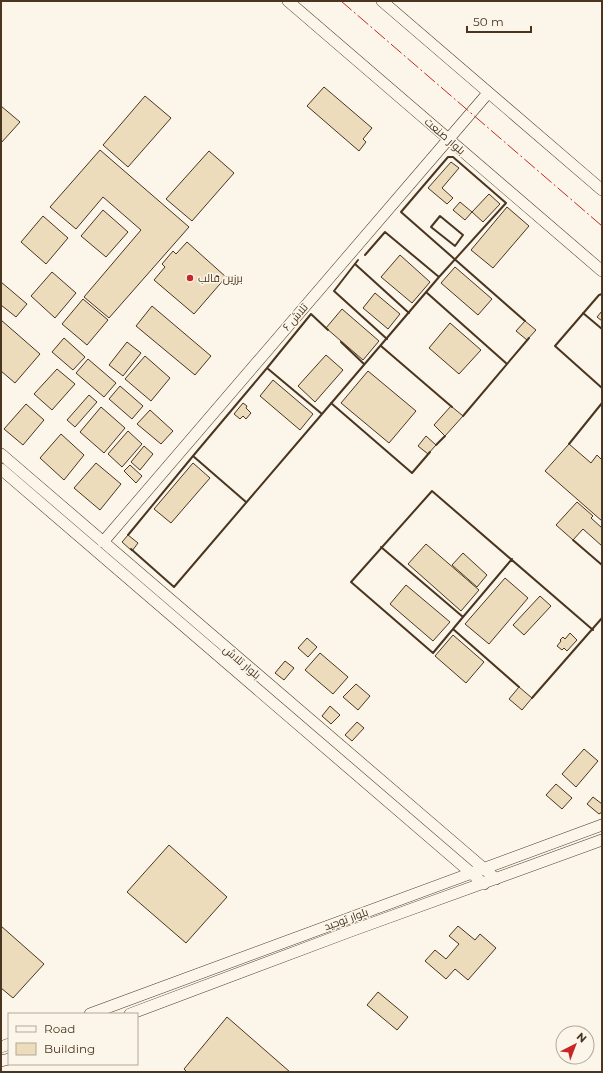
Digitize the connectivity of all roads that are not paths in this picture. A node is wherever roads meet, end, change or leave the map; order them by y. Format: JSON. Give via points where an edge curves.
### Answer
{"nodes":[{"id":1,"x":288,"y":1,"type":"edge"},
{"id":2,"x":382,"y":1,"type":"edge"},
{"id":3,"x":488,"y":93,"type":"junction"},
{"id":4,"x":448,"y":139,"type":"junction"},
{"id":5,"x":602,"y":190,"type":"edge"},
{"id":6,"x":602,"y":271,"type":"edge"},
{"id":7,"x":1,"y":454,"type":"edge"},
{"id":8,"x":1,"y":469,"type":"edge"},
{"id":9,"x":103,"y":542,"type":"junction"},
{"id":10,"x":208,"y":640,"type":"junction"},
{"id":11,"x":254,"y":671,"type":"junction"},
{"id":12,"x":246,"y":680,"type":"junction"},
{"id":13,"x":602,"y":826,"type":"edge"},
{"id":14,"x":602,"y":840,"type":"edge"},
{"id":15,"x":464,"y":852,"type":"junction"},
{"id":16,"x":456,"y":861,"type":"junction"},
{"id":17,"x":484,"y":869,"type":"junction"},
{"id":18,"x":472,"y":873,"type":"junction"},
{"id":19,"x":496,"y":880,"type":"junction"},
{"id":20,"x":484,"y":884,"type":"junction"},
{"id":21,"x":93,"y":1013,"type":"edge"},
{"id":22,"x":133,"y":1013,"type":"edge"}],
"edges":[{"from":1,"to":4,"type":"street","name":"بلوار صنعت"},
{"from":2,"to":3,"type":"street"},
{"from":3,"to":4,"type":"street","name":"تلاش ۶"},
{"from":3,"to":5,"type":"street"},
{"from":4,"to":6,"type":"street","name":"بلوار صنعت"},
{"from":4,"to":9,"type":"street","name":"تلاش ۶"},
{"from":7,"to":9,"type":"street","name":"بلوار تلاش"},
{"from":8,"to":10,"type":"street","name":"بلوار تلاش"},
{"from":9,"to":10,"type":"street","name":"بلوار تلاش"},
{"from":10,"to":11,"type":"street","name":"بلوار تلاش"},
{"from":10,"to":12,"type":"street","name":"بلوار تلاش"},
{"from":11,"to":12,"type":"street"},
{"from":11,"to":15,"type":"street","name":"بلوار تلاش"},
{"from":12,"to":16,"type":"street","name":"بلوار تلاش"},
{"from":13,"to":17,"type":"street","name":"بلوار توحید"},
{"from":14,"to":19,"type":"street","name":"بلوار توحید"},
{"from":15,"to":16,"type":"street"},
{"from":15,"to":17,"type":"street","name":"بلوار تلاش"},
{"from":16,"to":18,"type":"street","name":"بلوار تلاش"},
{"from":17,"to":18,"type":"street","name":"بلوار توحید"},
{"from":17,"to":19,"type":"street","name":"بلوار تلاش"},
{"from":18,"to":20,"type":"street","name":"بلوار تلاش"},
{"from":18,"to":21,"type":"street","name":"بلوار توحید"},
{"from":19,"to":20,"type":"street","name":"بلوار توحید"},
{"from":20,"to":22,"type":"street","name":"بلوار توحید"}]}
